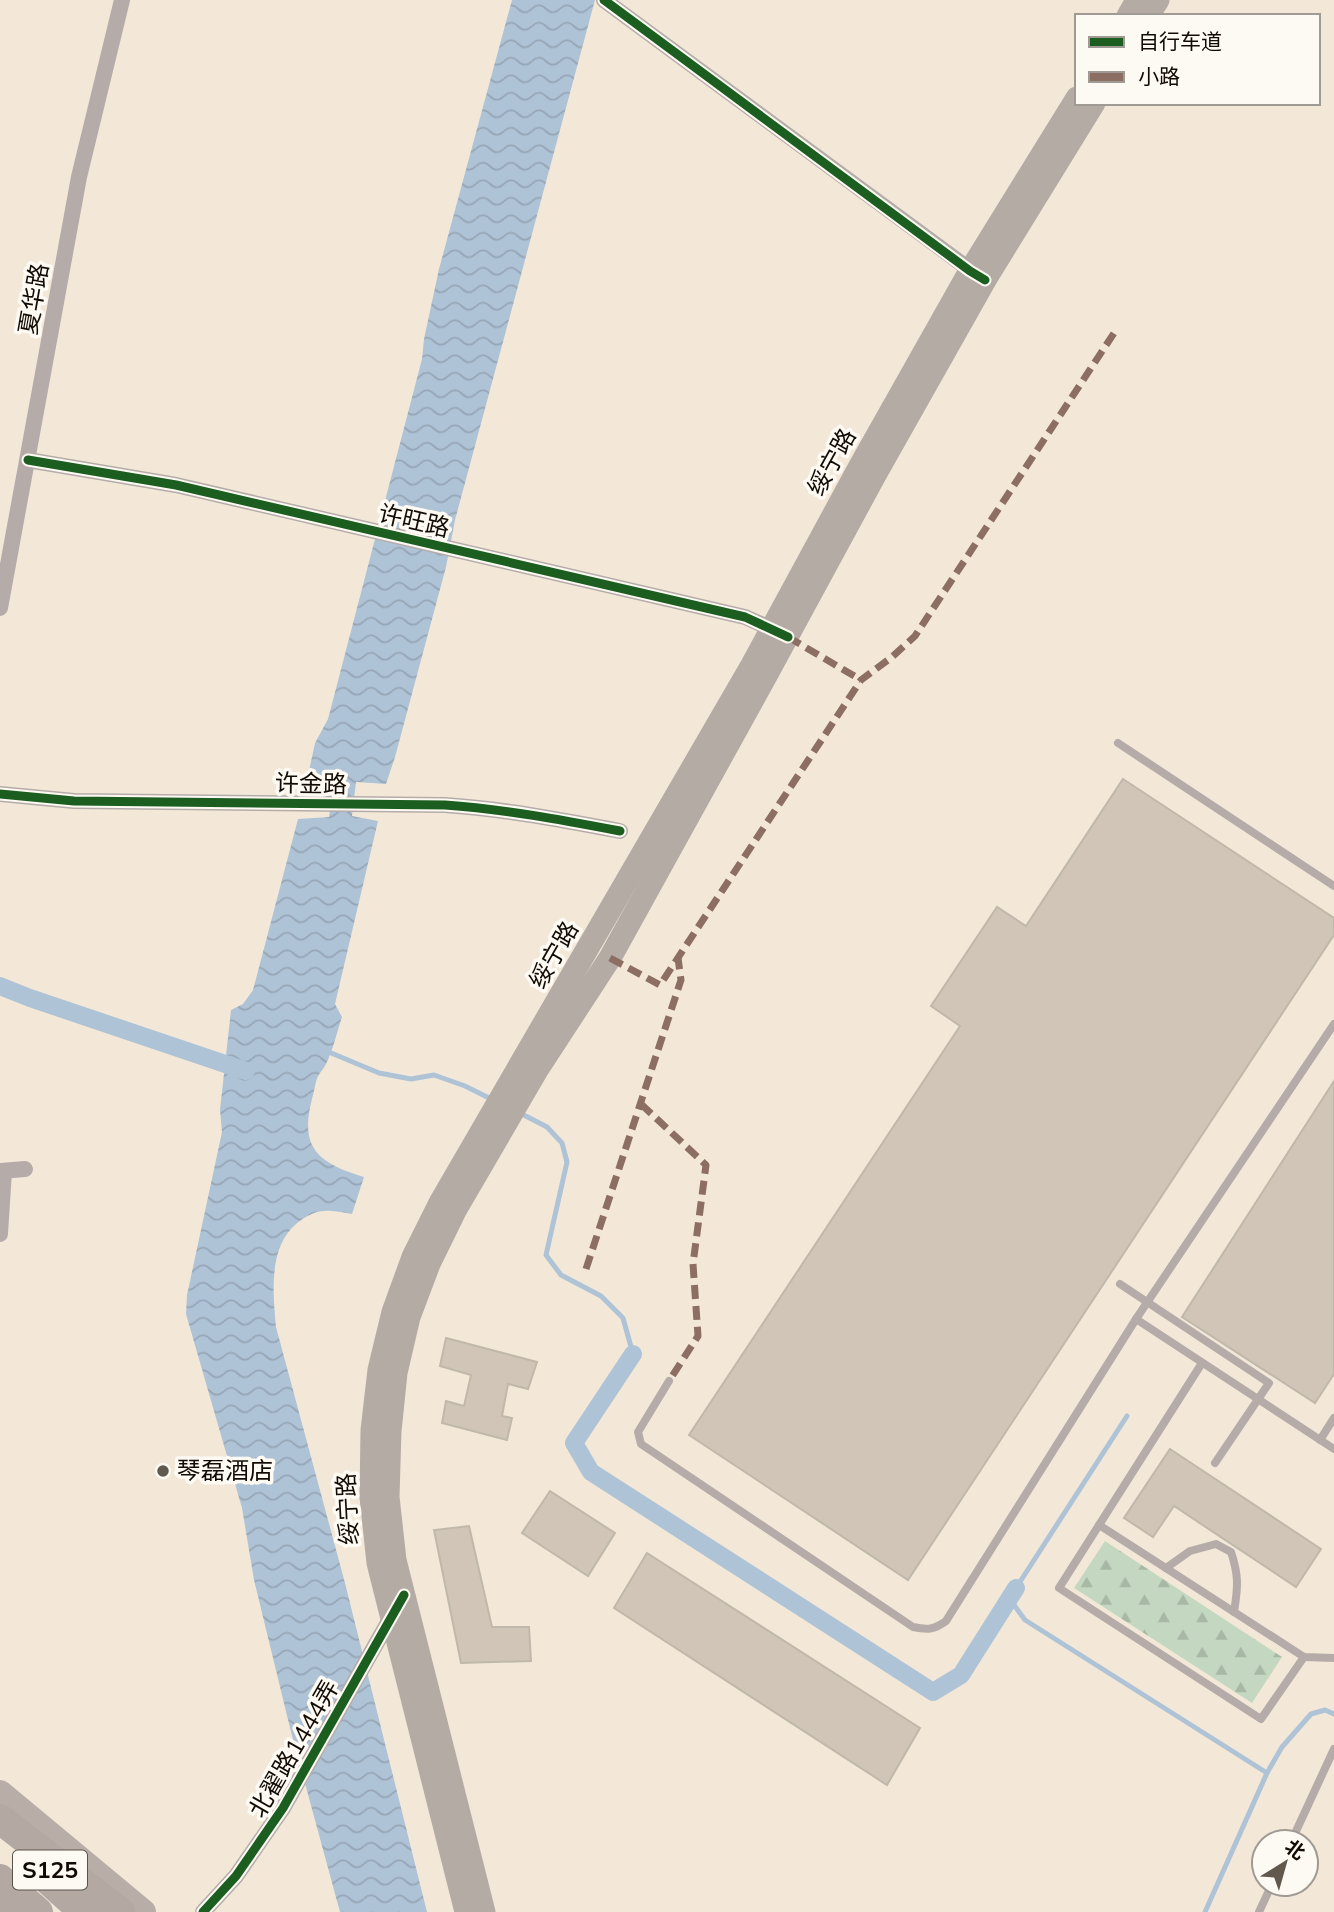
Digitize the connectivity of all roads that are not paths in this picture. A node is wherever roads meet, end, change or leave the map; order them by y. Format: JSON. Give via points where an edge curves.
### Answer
{"nodes":[{"id":1,"x":122,"y":0,"type":"edge"},
{"id":2,"x":605,"y":1,"type":"edge"},
{"id":3,"x":1075,"y":102,"type":"edge"},
{"id":4,"x":1093,"y":105,"type":"edge"},
{"id":5,"x":977,"y":275,"type":"junction"},
{"id":6,"x":27,"y":460,"type":"junction"},
{"id":7,"x":0,"y":608,"type":"edge"},
{"id":8,"x":780,"y":633,"type":"junction"},
{"id":9,"x":1118,"y":743,"type":"dead end"},
{"id":10,"x":0,"y":794,"type":"edge"},
{"id":11,"x":620,"y":831,"type":"dead end"},
{"id":12,"x":1334,"y":886,"type":"edge"},
{"id":13,"x":1334,"y":1024,"type":"edge"},
{"id":14,"x":505,"y":1108,"type":"junction"},
{"id":15,"x":25,"y":1169,"type":"dead end"},
{"id":16,"x":2,"y":1171,"type":"edge"},
{"id":17,"x":0,"y":1234,"type":"edge"},
{"id":18,"x":1120,"y":1284,"type":"dead end"},
{"id":19,"x":1148,"y":1302,"type":"junction"},
{"id":20,"x":1136,"y":1319,"type":"junction"},
{"id":21,"x":1202,"y":1363,"type":"junction"},
{"id":22,"x":669,"y":1381,"type":"dead end"},
{"id":23,"x":1259,"y":1399,"type":"junction"},
{"id":24,"x":1334,"y":1418,"type":"edge"},
{"id":25,"x":1320,"y":1440,"type":"junction"},
{"id":26,"x":1334,"y":1449,"type":"edge"},
{"id":27,"x":1215,"y":1463,"type":"dead end"},
{"id":28,"x":1099,"y":1525,"type":"junction"},
{"id":29,"x":1166,"y":1568,"type":"junction"},
{"id":30,"x":404,"y":1595,"type":"junction"},
{"id":31,"x":1234,"y":1612,"type":"junction"},
{"id":32,"x":391,"y":1616,"type":"junction"},
{"id":33,"x":1304,"y":1657,"type":"junction"},
{"id":34,"x":1334,"y":1658,"type":"edge"},
{"id":35,"x":1334,"y":1749,"type":"edge"},
{"id":36,"x":0,"y":1793,"type":"edge"},
{"id":37,"x":0,"y":1819,"type":"edge"},
{"id":38,"x":0,"y":1827,"type":"edge"},
{"id":39,"x":1297,"y":1828,"type":"edge"},
{"id":40,"x":0,"y":1837,"type":"edge"},
{"id":41,"x":0,"y":1879,"type":"edge"},
{"id":42,"x":0,"y":1894,"type":"edge"},
{"id":43,"x":20,"y":1912,"type":"edge"},
{"id":44,"x":38,"y":1912,"type":"edge"},
{"id":45,"x":84,"y":1912,"type":"edge"},
{"id":46,"x":100,"y":1912,"type":"edge"},
{"id":47,"x":120,"y":1912,"type":"edge"},
{"id":48,"x":143,"y":1912,"type":"edge"},
{"id":49,"x":203,"y":1912,"type":"edge"},
{"id":50,"x":466,"y":1912,"type":"edge"},
{"id":51,"x":484,"y":1912,"type":"edge"}],
"edges":[{"from":1,"to":6,"type":"street","name":"夏华路","via":[[79,177]]},
{"from":2,"to":5,"type":"street"},
{"from":3,"to":5,"type":"main road","name":"绥宁路"},
{"from":4,"to":5,"type":"main road","name":"绥宁路"},
{"from":5,"to":8,"type":"main road","name":"绥宁路","via":[[875,475]]},
{"from":6,"to":7,"type":"street","name":"夏华路"},
{"from":6,"to":8,"type":"street","name":"许旺路","via":[[176,485],[745,617]]},
{"from":8,"to":14,"type":"main road","name":"绥宁路","via":[[610,958],[529,1067]]},
{"from":9,"to":12,"type":"lane"},
{"from":10,"to":11,"type":"street","name":"许金路","via":[[74,801],[478,807]]},
{"from":13,"to":19,"type":"lane"},
{"from":14,"to":30,"type":"main road","name":"绥宁路","via":[[429,1264],[409,1317],[396,1373],[388,1497]]},
{"from":14,"to":32,"type":"main road","name":"绥宁路","via":[[441,1201],[413,1257],[379,1370],[371,1497],[378,1563]]},
{"from":15,"to":16,"type":"street"},
{"from":16,"to":17,"type":"street"},
{"from":18,"to":19,"type":"lane"},
{"from":19,"to":20,"type":"lane"},
{"from":19,"to":23,"type":"lane","via":[[1269,1383]]},
{"from":20,"to":21,"type":"lane"},
{"from":20,"to":22,"type":"lane","via":[[946,1621],[936,1629],[913,1627],[641,1444],[638,1432]]},
{"from":21,"to":23,"type":"lane"},
{"from":21,"to":28,"type":"lane"},
{"from":23,"to":25,"type":"lane"},
{"from":23,"to":27,"type":"lane"},
{"from":24,"to":25,"type":"lane"},
{"from":25,"to":26,"type":"lane"},
{"from":28,"to":29,"type":"lane"},
{"from":28,"to":33,"type":"lane","via":[[1059,1588],[1261,1719]]},
{"from":29,"to":31,"type":"lane"},
{"from":29,"to":31,"type":"lane","via":[[1190,1551],[1216,1544],[1231,1552],[1237,1571]]},
{"from":30,"to":32,"type":"street","name":"北翟路1444弄"},
{"from":30,"to":51,"type":"main road","name":"绥宁路"},
{"from":31,"to":33,"type":"lane"},
{"from":32,"to":49,"type":"street","name":"北翟路1444弄","via":[[283,1808],[236,1876]]},
{"from":32,"to":50,"type":"main road","name":"绥宁路"},
{"from":33,"to":34,"type":"lane"},
{"from":35,"to":39,"type":"lane"},
{"from":36,"to":48,"type":"main road"},
{"from":37,"to":47,"type":"highway"},
{"from":38,"to":46,"type":"main road","number":"S125"},
{"from":40,"to":45,"type":"highway"},
{"from":41,"to":44,"type":"highway"},
{"from":42,"to":43,"type":"main road","number":"S125"}]}
